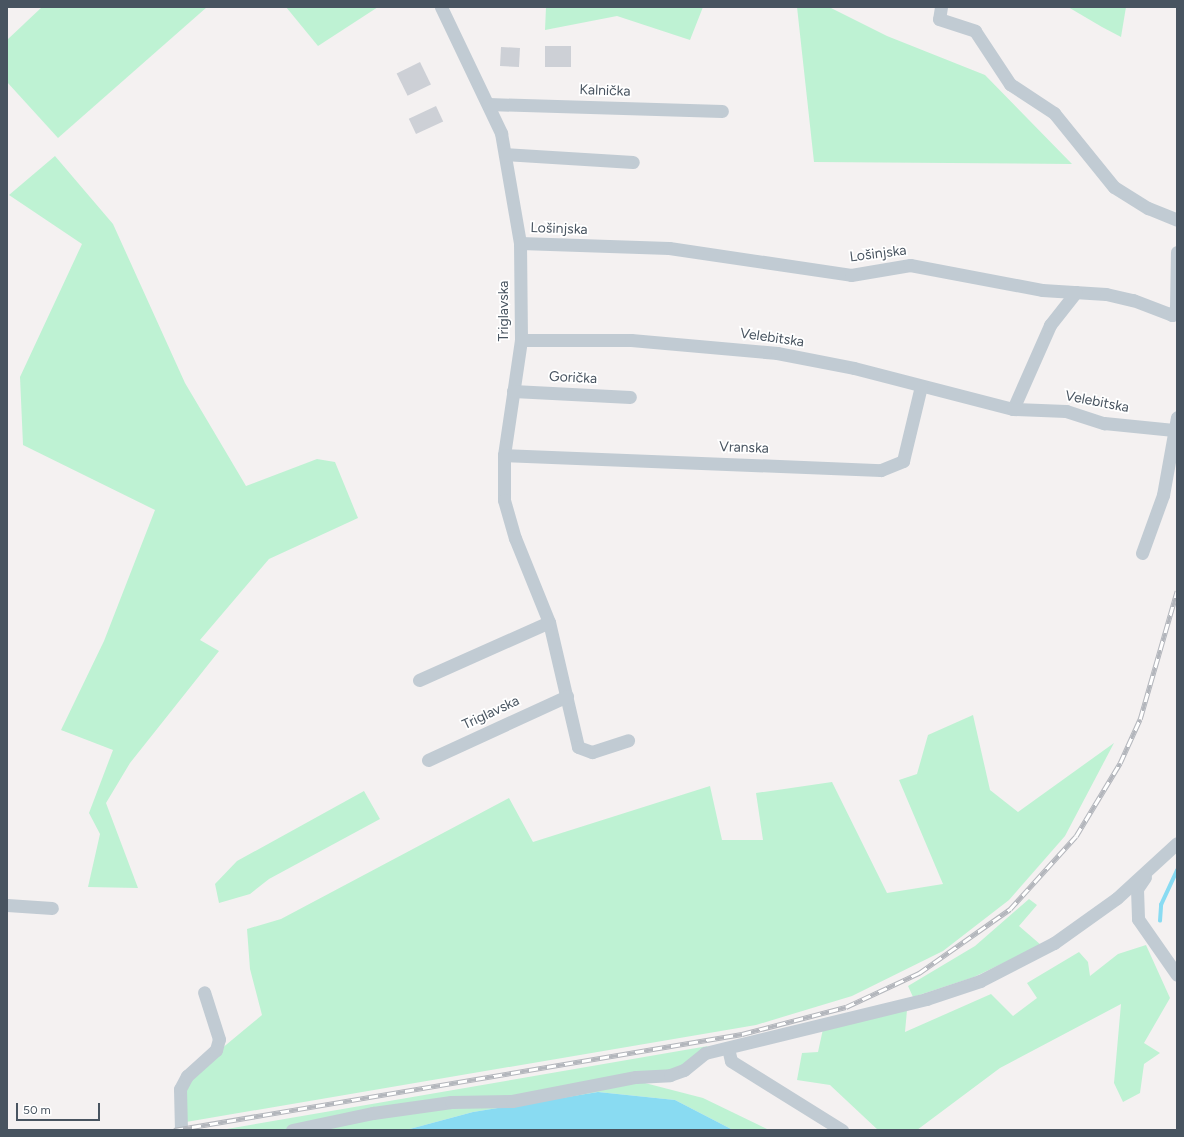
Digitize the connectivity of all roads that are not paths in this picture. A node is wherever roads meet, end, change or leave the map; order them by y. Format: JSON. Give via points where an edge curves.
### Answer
{"nodes":[{"id":1,"x":441,"y":7,"type":"edge"},
{"id":2,"x":941,"y":7,"type":"edge"},
{"id":3,"x":488,"y":104,"type":"junction"},
{"id":4,"x":722,"y":111,"type":"dead end"},
{"id":5,"x":505,"y":154,"type":"junction"},
{"id":6,"x":633,"y":162,"type":"dead end"},
{"id":7,"x":1177,"y":220,"type":"edge"},
{"id":8,"x":520,"y":243,"type":"junction"},
{"id":9,"x":1177,"y":252,"type":"edge"},
{"id":10,"x":1076,"y":292,"type":"junction"},
{"id":11,"x":1174,"y":319,"type":"edge"},
{"id":12,"x":521,"y":340,"type":"junction"},
{"id":13,"x":921,"y":386,"type":"junction"},
{"id":14,"x":513,"y":390,"type":"junction"},
{"id":15,"x":630,"y":397,"type":"dead end"},
{"id":16,"x":1013,"y":409,"type":"junction"},
{"id":17,"x":1177,"y":417,"type":"edge"},
{"id":18,"x":1174,"y":430,"type":"junction"},
{"id":19,"x":504,"y":455,"type":"junction"},
{"id":20,"x":1142,"y":553,"type":"dead end"},
{"id":21,"x":549,"y":622,"type":"junction"},
{"id":22,"x":419,"y":680,"type":"dead end"},
{"id":23,"x":567,"y":696,"type":"junction"},
{"id":24,"x":628,"y":740,"type":"dead end"},
{"id":25,"x":428,"y":760,"type":"dead end"},
{"id":26,"x":1177,"y":843,"type":"edge"},
{"id":27,"x":1152,"y":866,"type":"junction"},
{"id":28,"x":7,"y":904,"type":"edge"},
{"id":29,"x":52,"y":908,"type":"dead end"},
{"id":30,"x":1177,"y":975,"type":"edge"},
{"id":31,"x":204,"y":992,"type":"dead end"},
{"id":32,"x":728,"y":1048,"type":"junction"},
{"id":33,"x":181,"y":1130,"type":"edge"},
{"id":34,"x":292,"y":1130,"type":"edge"},
{"id":35,"x":842,"y":1130,"type":"edge"}],
"edges":[{"from":1,"to":3,"type":"street","name":"Triglavska"},
{"from":2,"to":7,"type":"street","via":[[939,19],[975,31],[1010,84],[1054,113],[1114,187],[1148,208]]},
{"from":3,"to":4,"type":"street","name":"Kalnička"},
{"from":3,"to":5,"type":"street","name":"Triglavska","via":[[501,133]]},
{"from":5,"to":6,"type":"street"},
{"from":5,"to":8,"type":"street","name":"Triglavska"},
{"from":8,"to":10,"type":"street","name":"Lošinjska","via":[[669,248],[852,276],[910,265],[1042,290]]},
{"from":8,"to":12,"type":"street","name":"Triglavska"},
{"from":9,"to":11,"type":"street","name":"Lošinjska"},
{"from":10,"to":11,"type":"street","name":"Lošinjska","via":[[1133,300]]},
{"from":10,"to":16,"type":"street","via":[[1050,325]]},
{"from":12,"to":13,"type":"street","name":"Velebitska","via":[[631,340],[777,353]]},
{"from":12,"to":14,"type":"street","name":"Triglavska"},
{"from":13,"to":16,"type":"street","name":"Velebitska"},
{"from":13,"to":19,"type":"street","name":"Vranska","via":[[903,461],[881,470]]},
{"from":14,"to":15,"type":"street","name":"Gorička"},
{"from":14,"to":19,"type":"street","name":"Triglavska"},
{"from":16,"to":18,"type":"street","name":"Velebitska","via":[[1066,411],[1104,423]]},
{"from":17,"to":18,"type":"street"},
{"from":18,"to":20,"type":"street","via":[[1163,495]]},
{"from":19,"to":21,"type":"street","name":"Triglavska","via":[[504,500],[515,538]]},
{"from":21,"to":22,"type":"street"},
{"from":21,"to":23,"type":"street","name":"Triglavska"},
{"from":23,"to":24,"type":"street","name":"Triglavska","via":[[578,747],[592,752]]},
{"from":23,"to":25,"type":"street","name":"Triglavska"},
{"from":26,"to":27,"type":"street"},
{"from":27,"to":30,"type":"street","via":[[1137,889],[1138,919]]},
{"from":27,"to":32,"type":"street","via":[[1117,898],[1054,944],[980,981],[809,1030]]},
{"from":28,"to":29,"type":"street"},
{"from":31,"to":33,"type":"street","via":[[219,1039],[216,1050],[187,1076],[180,1089]]},
{"from":32,"to":34,"type":"street","via":[[705,1053],[684,1070],[670,1075],[636,1077],[512,1101],[451,1102],[374,1113]]},
{"from":32,"to":35,"type":"street","via":[[731,1061]]}]}
